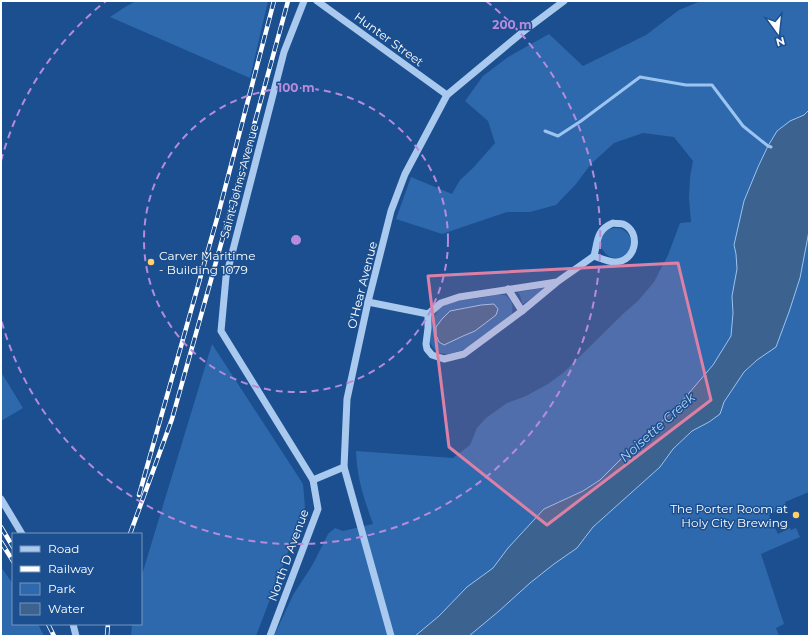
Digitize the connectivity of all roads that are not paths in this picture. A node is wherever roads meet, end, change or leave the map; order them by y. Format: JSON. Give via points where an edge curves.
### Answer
{"nodes":[{"id":1,"x":304,"y":1,"type":"edge"},
{"id":2,"x":317,"y":1,"type":"edge"},
{"id":3,"x":564,"y":1,"type":"edge"},
{"id":4,"x":448,"y":95,"type":"junction"},
{"id":5,"x":594,"y":256,"type":"junction"},
{"id":6,"x":557,"y":282,"type":"junction"},
{"id":7,"x":508,"y":289,"type":"junction"},
{"id":8,"x":368,"y":302,"type":"junction"},
{"id":9,"x":522,"y":311,"type":"junction"},
{"id":10,"x":428,"y":314,"type":"junction"},
{"id":11,"x":344,"y":467,"type":"junction"},
{"id":12,"x":312,"y":480,"type":"junction"},
{"id":13,"x":1,"y":499,"type":"edge"},
{"id":14,"x":21,"y":533,"type":"edge"},
{"id":15,"x":73,"y":625,"type":"edge"},
{"id":16,"x":76,"y":636,"type":"edge"},
{"id":17,"x":270,"y":636,"type":"edge"},
{"id":18,"x":391,"y":636,"type":"edge"}],
"edges":[{"from":1,"to":12,"type":"street","name":"Saint Johns Avenue","via":[[284,52],[226,277],[221,331]]},
{"from":2,"to":4,"type":"street","name":"Hunter Street"},
{"from":3,"to":4,"type":"street","name":"O'Hear Avenue"},
{"from":4,"to":8,"type":"street","name":"O'Hear Avenue","via":[[403,179],[391,211]]},
{"from":5,"to":5,"type":"street","via":[[615,262],[626,259],[631,255],[635,245],[633,233],[622,224],[606,226],[600,233]]},
{"from":5,"to":6,"type":"street"},
{"from":6,"to":7,"type":"street"},
{"from":6,"to":9,"type":"street"},
{"from":7,"to":9,"type":"street"},
{"from":7,"to":10,"type":"street","via":[[459,297],[441,303]]},
{"from":8,"to":10,"type":"street"},
{"from":8,"to":11,"type":"street","name":"O'Hear Avenue","via":[[347,399]]},
{"from":9,"to":10,"type":"street","via":[[464,354],[444,359],[432,355],[427,349]]},
{"from":11,"to":12,"type":"street"},
{"from":11,"to":18,"type":"street","name":"O'Hear Avenue"},
{"from":12,"to":17,"type":"street","name":"North D Avenue","via":[[318,509]]},
{"from":13,"to":14,"type":"street"},
{"from":15,"to":16,"type":"street"}]}
